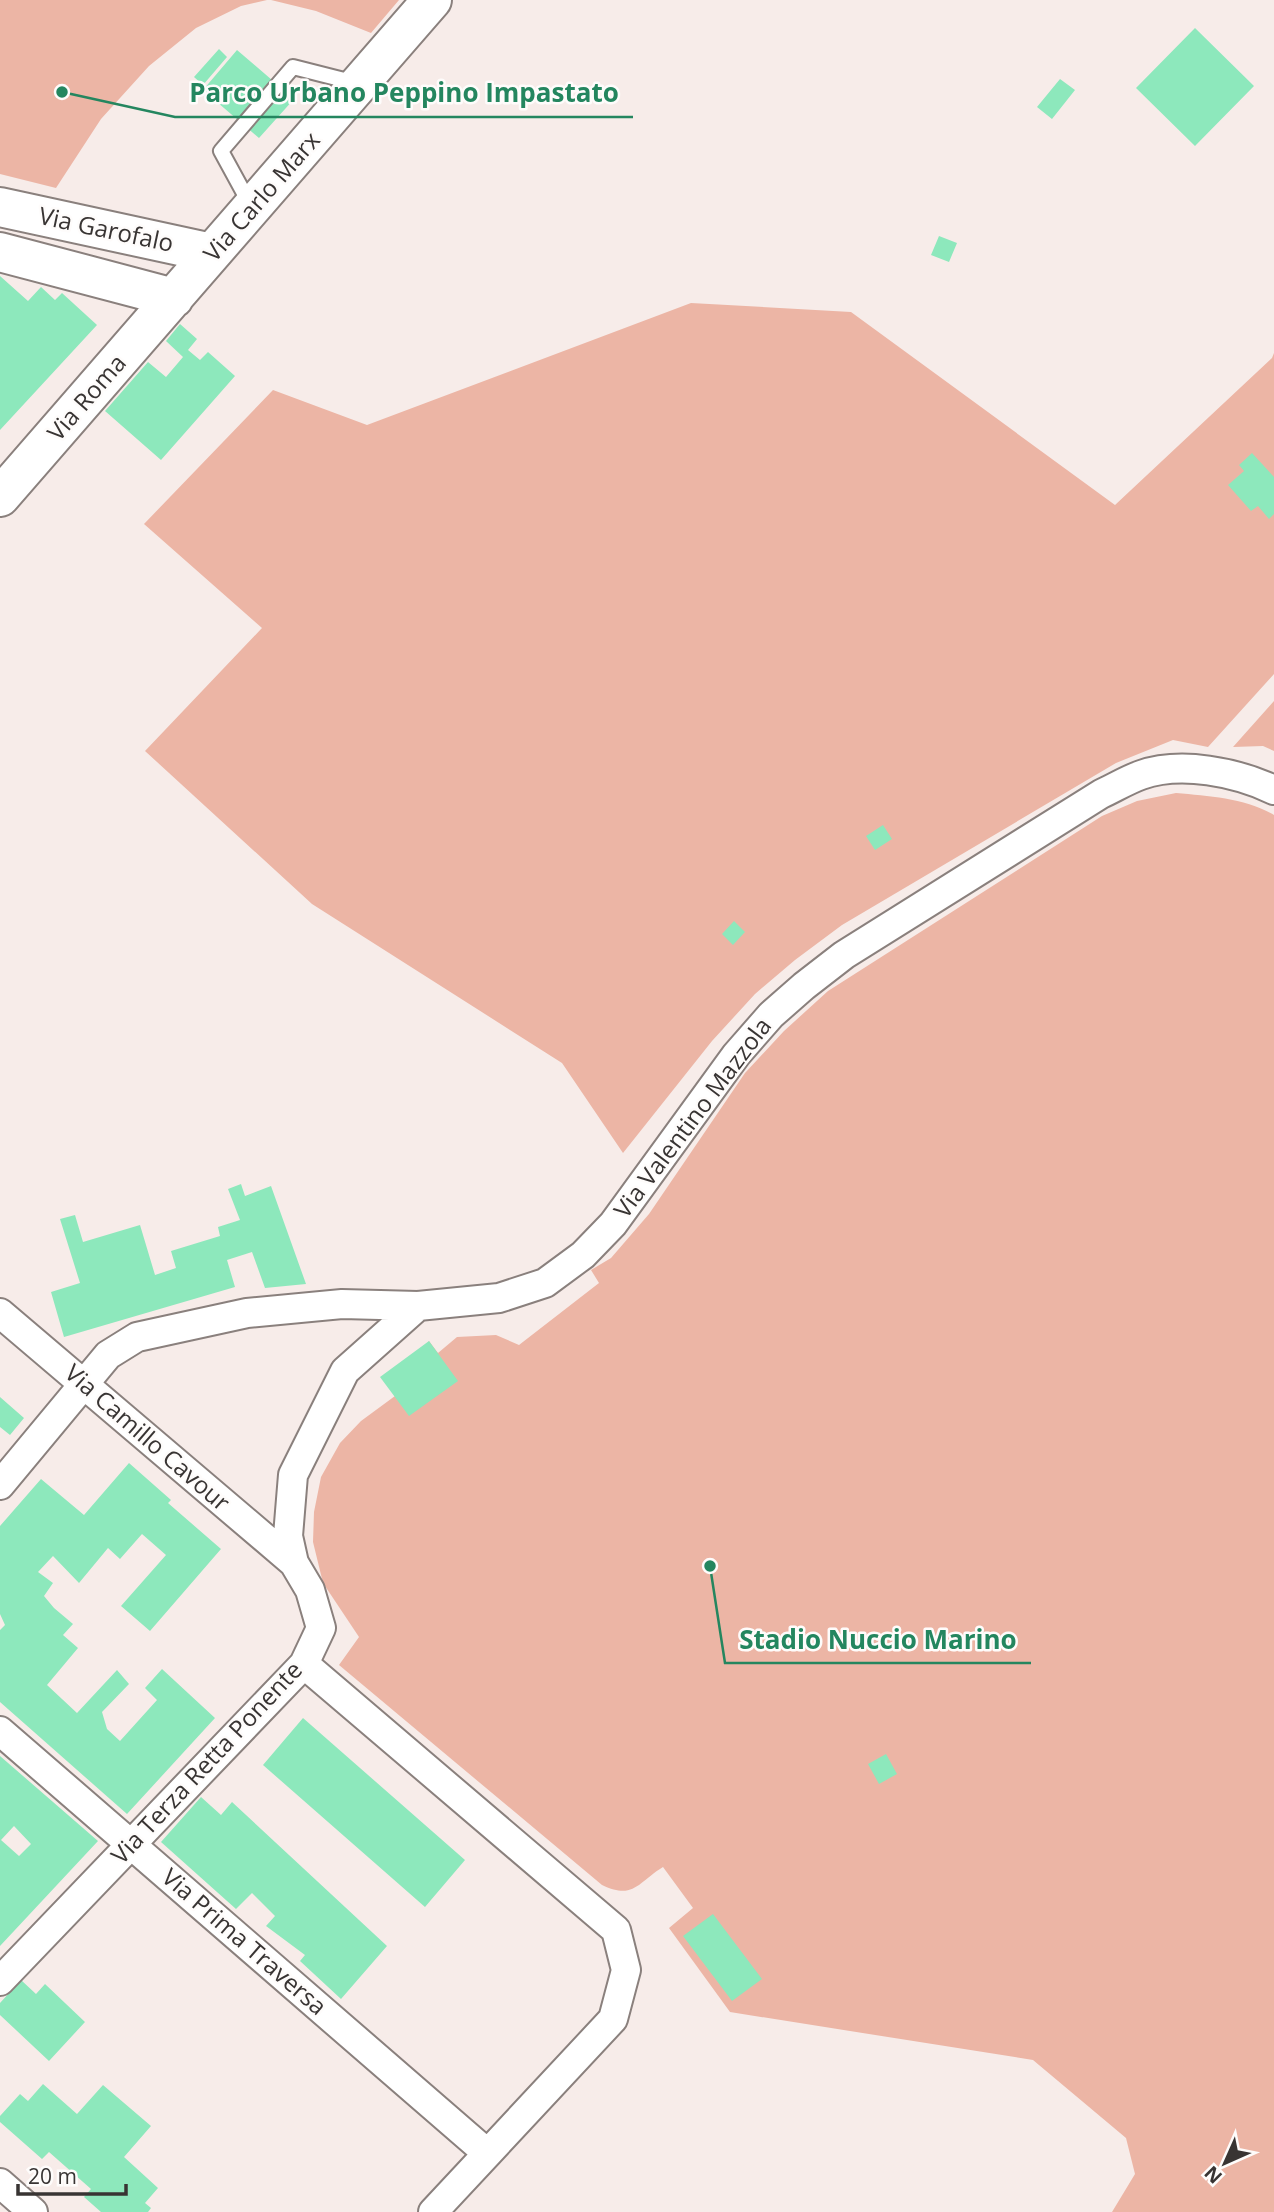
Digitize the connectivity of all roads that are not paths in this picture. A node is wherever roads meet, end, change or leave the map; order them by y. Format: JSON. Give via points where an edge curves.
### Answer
{"nodes":[{"id":1,"x":432,"y":0,"type":"edge"},
{"id":2,"x":360,"y":85,"type":"junction"},
{"id":3,"x":0,"y":207,"type":"edge"},
{"id":4,"x":252,"y":208,"type":"junction"},
{"id":5,"x":0,"y":252,"type":"edge"},
{"id":6,"x":212,"y":253,"type":"junction"},
{"id":7,"x":174,"y":298,"type":"junction"},
{"id":8,"x":0,"y":497,"type":"edge"},
{"id":9,"x":1274,"y":790,"type":"edge"},
{"id":10,"x":418,"y":1306,"type":"junction"},
{"id":11,"x":0,"y":1313,"type":"edge"},
{"id":12,"x":85,"y":1384,"type":"junction"},
{"id":13,"x":0,"y":1485,"type":"edge"},
{"id":14,"x":294,"y":1563,"type":"junction"},
{"id":15,"x":304,"y":1664,"type":"junction"},
{"id":16,"x":0,"y":1731,"type":"edge"},
{"id":17,"x":131,"y":1844,"type":"junction"},
{"id":18,"x":0,"y":1981,"type":"edge"},
{"id":19,"x":487,"y":2153,"type":"junction"},
{"id":20,"x":0,"y":2183,"type":"edge"},
{"id":21,"x":33,"y":2212,"type":"edge"},
{"id":22,"x":433,"y":2212,"type":"edge"}],
"edges":[{"from":1,"to":2,"type":"main road","name":"Via Carlo Marx"},
{"from":2,"to":4,"type":"main road","name":"Via Carlo Marx"},
{"from":2,"to":4,"type":"lane","via":[[293,66],[221,150]]},
{"from":3,"to":6,"type":"main road","name":"Via Garofalo"},
{"from":4,"to":6,"type":"main road","name":"Via Carlo Marx"},
{"from":5,"to":7,"type":"main road","name":"Via Garofalo"},
{"from":6,"to":7,"type":"main road","name":"Via Carlo Marx"},
{"from":7,"to":8,"type":"main road","name":"Via Roma"},
{"from":9,"to":10,"type":"street","name":"Via Valentino Mazzola","via":[[1220,773],[1177,769],[1142,774],[1101,794],[844,955],[771,1015],[736,1055],[613,1224],[583,1255],[545,1283],[499,1298]]},
{"from":10,"to":12,"type":"street","name":"Via Valentino Mazzola","via":[[342,1304],[247,1313],[137,1337],[108,1355]]},
{"from":10,"to":14,"type":"street","name":"Via Terza Retta Ponente","via":[[345,1371],[293,1475],[288,1536]]},
{"from":11,"to":12,"type":"street","name":"Via Camillo Cavour"},
{"from":12,"to":13,"type":"street","name":"Via Valentino Mazzola"},
{"from":12,"to":14,"type":"street","name":"Via Camillo Cavour"},
{"from":14,"to":15,"type":"street","name":"Via Terza Retta Ponente","via":[[310,1590],[321,1628]]},
{"from":15,"to":17,"type":"street","name":"Via Terza Retta Ponente"},
{"from":15,"to":19,"type":"street","via":[[616,1930],[626,1969],[613,2019]]},
{"from":16,"to":17,"type":"street","name":"Via Prima Traversa"},
{"from":17,"to":18,"type":"street","name":"Via Terza Retta Ponente"},
{"from":17,"to":19,"type":"street","name":"Via Prima Traversa"},
{"from":19,"to":22,"type":"street"},
{"from":20,"to":21,"type":"street"}]}
